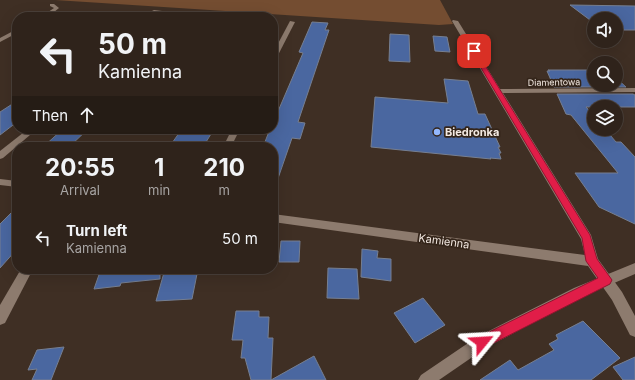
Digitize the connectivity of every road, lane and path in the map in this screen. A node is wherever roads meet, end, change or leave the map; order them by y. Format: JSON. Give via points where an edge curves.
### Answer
{"nodes":[{"id":1,"x":52,"y":6,"type":"dead end"},
{"id":2,"x":154,"y":11,"type":"dead end"},
{"id":3,"x":54,"y":12,"type":"edge"},
{"id":4,"x":161,"y":12,"type":"edge"},
{"id":5,"x":455,"y":20,"type":"dead end"},
{"id":6,"x":292,"y":22,"type":"dead end"},
{"id":7,"x":12,"y":34,"type":"edge"},
{"id":8,"x":0,"y":40,"type":"edge"},
{"id":9,"x":278,"y":49,"type":"edge"},
{"id":10,"x":635,"y":90,"type":"edge"},
{"id":11,"x":498,"y":91,"type":"junction"},
{"id":12,"x":27,"y":134,"type":"edge"},
{"id":13,"x":17,"y":142,"type":"edge"},
{"id":14,"x":12,"y":146,"type":"edge"},
{"id":15,"x":0,"y":156,"type":"edge"},
{"id":16,"x":0,"y":182,"type":"edge"},
{"id":17,"x":12,"y":183,"type":"edge"},
{"id":18,"x":278,"y":219,"type":"edge"},
{"id":19,"x":592,"y":261,"type":"junction"},
{"id":20,"x":635,"y":268,"type":"edge"},
{"id":21,"x":24,"y":274,"type":"edge"},
{"id":22,"x":606,"y":280,"type":"junction"},
{"id":23,"x":0,"y":318,"type":"edge"},
{"id":24,"x":635,"y":330,"type":"edge"},
{"id":25,"x":426,"y":380,"type":"edge"}],
"edges":[{"from":1,"to":3,"type":"street","via":[[57,8]]},
{"from":2,"to":4,"type":"street"},
{"from":5,"to":11,"type":"street"},
{"from":6,"to":9,"type":"street"},
{"from":7,"to":8,"type":"street"},
{"from":10,"to":11,"type":"street","name":"Diamentowa"},
{"from":11,"to":19,"type":"street","via":[[587,238]]},
{"from":12,"to":13,"type":"street"},
{"from":14,"to":15,"type":"street"},
{"from":16,"to":17,"type":"street"},
{"from":18,"to":19,"type":"street","name":"Kamienna"},
{"from":19,"to":22,"type":"street"},
{"from":20,"to":22,"type":"street"},
{"from":21,"to":23,"type":"street"},
{"from":22,"to":24,"type":"street"},
{"from":22,"to":25,"type":"street","via":[[482,342]]}]}
